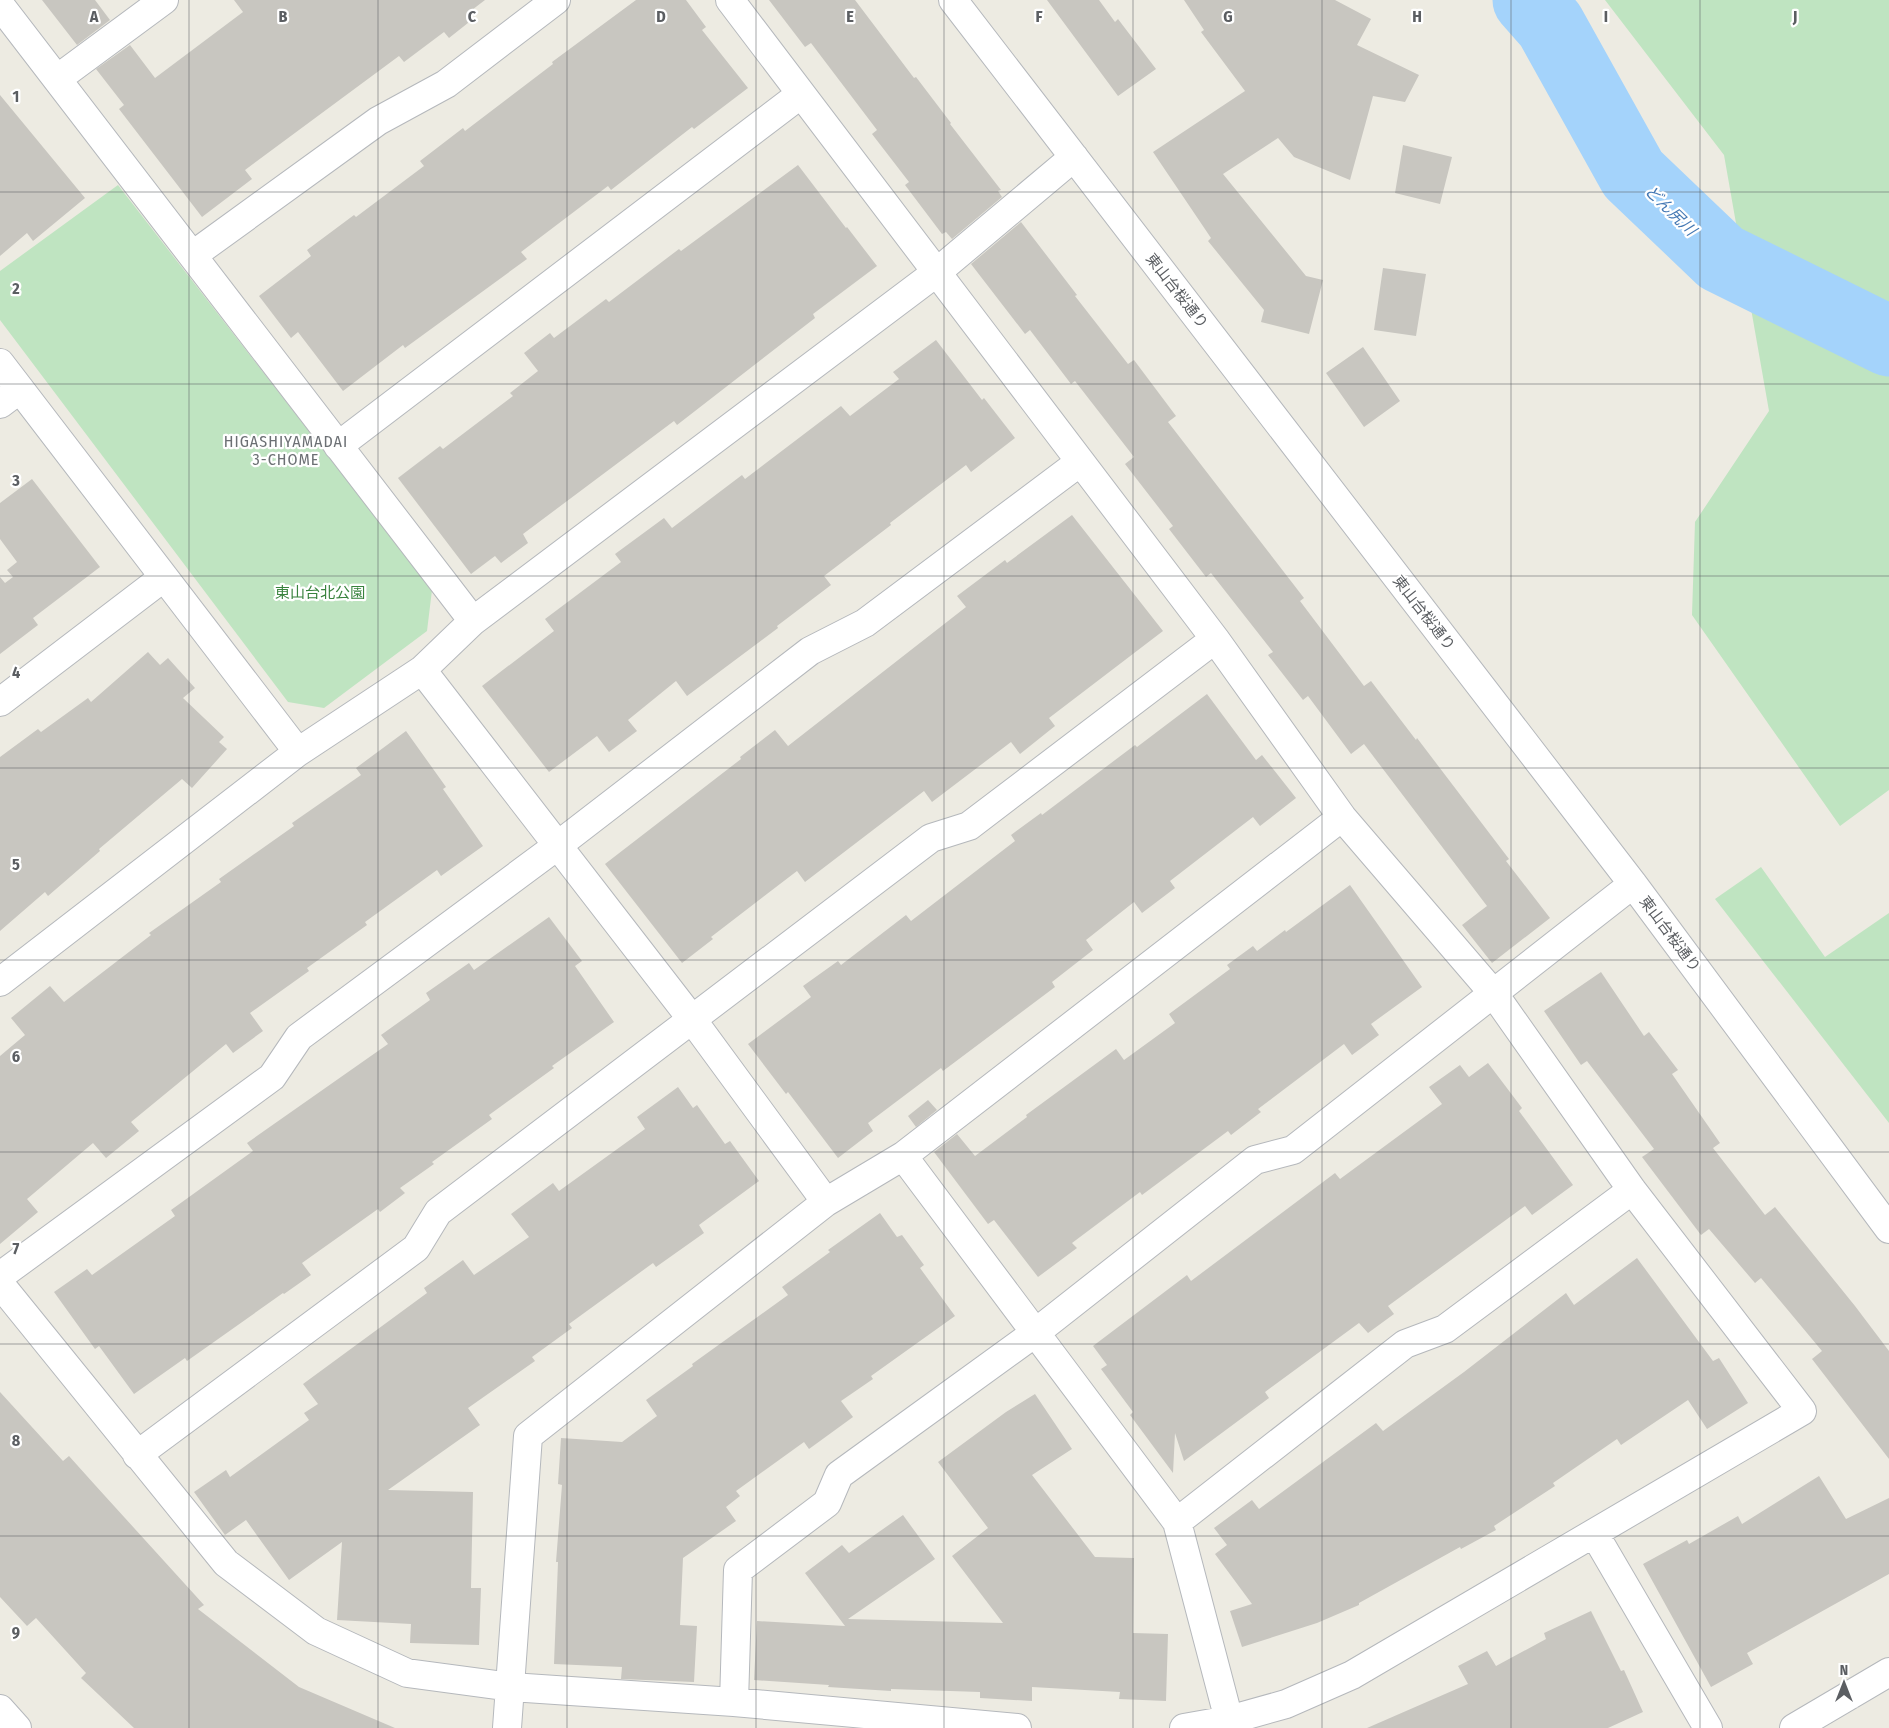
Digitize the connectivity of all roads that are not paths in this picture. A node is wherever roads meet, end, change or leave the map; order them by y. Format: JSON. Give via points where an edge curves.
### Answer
{"nodes":[{"id":1,"x":164,"y":0,"type":"edge"},
{"id":2,"x":556,"y":0,"type":"edge"},
{"id":3,"x":730,"y":0,"type":"edge"},
{"id":4,"x":953,"y":0,"type":"edge"},
{"id":5,"x":0,"y":5,"type":"edge"},
{"id":6,"x":57,"y":79,"type":"junction"},
{"id":7,"x":801,"y":94,"type":"junction"},
{"id":8,"x":1074,"y":157,"type":"junction"},
{"id":9,"x":193,"y":255,"type":"junction"},
{"id":10,"x":937,"y":272,"type":"junction"},
{"id":11,"x":0,"y":363,"type":"edge"},
{"id":12,"x":10,"y":397,"type":"edge"},
{"id":13,"x":338,"y":446,"type":"junction"},
{"id":14,"x":1080,"y":462,"type":"junction"},
{"id":15,"x":164,"y":577,"type":"junction"},
{"id":16,"x":473,"y":621,"type":"junction"},
{"id":17,"x":1215,"y":639,"type":"junction"},
{"id":18,"x":422,"y":670,"type":"junction"},
{"id":19,"x":0,"y":702,"type":"edge"},
{"id":20,"x":298,"y":752,"type":"junction"},
{"id":21,"x":1342,"y":817,"type":"junction"},
{"id":22,"x":557,"y":846,"type":"junction"},
{"id":23,"x":1633,"y":884,"type":"junction"},
{"id":24,"x":0,"y":982,"type":"edge"},
{"id":25,"x":1494,"y":994,"type":"junction"},
{"id":26,"x":691,"y":1018,"type":"junction"},
{"id":27,"x":903,"y":1156,"type":"junction"},
{"id":28,"x":1632,"y":1190,"type":"junction"},
{"id":29,"x":826,"y":1202,"type":"junction"},
{"id":30,"x":1889,"y":1229,"type":"edge"},
{"id":31,"x":0,"y":1276,"type":"edge"},
{"id":32,"x":0,"y":1284,"type":"edge"},
{"id":33,"x":1035,"y":1332,"type":"junction"},
{"id":34,"x":138,"y":1455,"type":"junction"},
{"id":35,"x":1177,"y":1522,"type":"junction"},
{"id":36,"x":1594,"y":1533,"type":"junction"},
{"id":37,"x":1889,"y":1672,"type":"edge"},
{"id":38,"x":511,"y":1688,"type":"junction"},
{"id":39,"x":734,"y":1702,"type":"junction"},
{"id":40,"x":0,"y":1709,"type":"edge"},
{"id":41,"x":1229,"y":1720,"type":"junction"},
{"id":42,"x":17,"y":1728,"type":"edge"},
{"id":43,"x":507,"y":1728,"type":"edge"},
{"id":44,"x":1017,"y":1728,"type":"edge"},
{"id":45,"x":1184,"y":1728,"type":"edge"},
{"id":46,"x":1708,"y":1728,"type":"edge"},
{"id":47,"x":1794,"y":1728,"type":"edge"}],
"edges":[{"from":1,"to":6,"type":"street"},
{"from":2,"to":9,"type":"street","via":[[446,84],[378,121]]},
{"from":3,"to":7,"type":"street"},
{"from":4,"to":8,"type":"street","name":"東山台桜通り"},
{"from":5,"to":6,"type":"street"},
{"from":6,"to":9,"type":"street"},
{"from":7,"to":10,"type":"street"},
{"from":7,"to":13,"type":"street"},
{"from":8,"to":10,"type":"street"},
{"from":8,"to":23,"type":"street","name":"東山台桜通り"},
{"from":9,"to":13,"type":"street"},
{"from":10,"to":14,"type":"street"},
{"from":10,"to":16,"type":"street"},
{"from":11,"to":12,"type":"street"},
{"from":12,"to":15,"type":"street"},
{"from":13,"to":16,"type":"street"},
{"from":14,"to":17,"type":"street"},
{"from":14,"to":22,"type":"street","via":[[865,623],[810,651]]},
{"from":15,"to":19,"type":"street"},
{"from":15,"to":20,"type":"street"},
{"from":16,"to":18,"type":"street"},
{"from":17,"to":21,"type":"street"},
{"from":17,"to":26,"type":"street","via":[[969,826],[931,838]]},
{"from":18,"to":20,"type":"street"},
{"from":18,"to":22,"type":"street"},
{"from":20,"to":24,"type":"street"},
{"from":21,"to":25,"type":"street"},
{"from":21,"to":27,"type":"street"},
{"from":22,"to":26,"type":"street"},
{"from":22,"to":31,"type":"street","via":[[299,1038],[272,1077]]},
{"from":23,"to":25,"type":"street"},
{"from":23,"to":30,"type":"street","name":"東山台桜通り"},
{"from":25,"to":28,"type":"street"},
{"from":25,"to":33,"type":"street","via":[[1293,1150],[1255,1160]]},
{"from":26,"to":29,"type":"street"},
{"from":26,"to":34,"type":"street","via":[[438,1212],[416,1248]]},
{"from":27,"to":29,"type":"street"},
{"from":27,"to":33,"type":"street"},
{"from":28,"to":35,"type":"street","via":[[1445,1329],[1405,1344]]},
{"from":28,"to":36,"type":"street","via":[[1802,1411]]},
{"from":29,"to":38,"type":"street","via":[[528,1436]]},
{"from":32,"to":34,"type":"street"},
{"from":33,"to":35,"type":"street"},
{"from":33,"to":39,"type":"street","via":[[839,1475],[827,1503],[738,1570]]},
{"from":34,"to":38,"type":"street","via":[[226,1563],[316,1631],[407,1673]]},
{"from":35,"to":41,"type":"street"},
{"from":36,"to":41,"type":"street","via":[[1352,1675],[1286,1704]]},
{"from":36,"to":46,"type":"street"},
{"from":37,"to":47,"type":"street"},
{"from":38,"to":39,"type":"street"},
{"from":38,"to":43,"type":"street"},
{"from":39,"to":44,"type":"street"},
{"from":40,"to":42,"type":"street"},
{"from":41,"to":45,"type":"street"}]}
